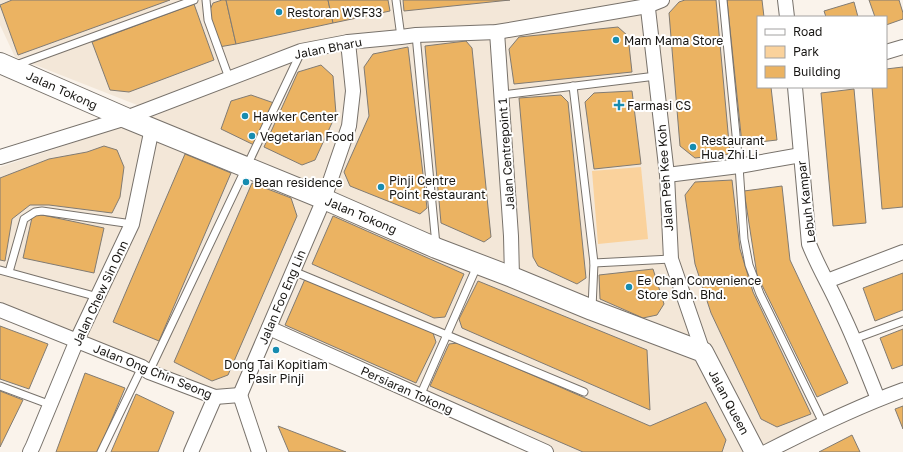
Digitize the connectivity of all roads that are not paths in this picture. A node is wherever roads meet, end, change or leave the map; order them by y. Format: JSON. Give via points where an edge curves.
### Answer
{"nodes":[{"id":1,"x":194,"y":0,"type":"edge"},
{"id":2,"x":206,"y":0,"type":"edge"},
{"id":3,"x":396,"y":0,"type":"edge"},
{"id":4,"x":662,"y":0,"type":"edge"},
{"id":5,"x":723,"y":0,"type":"edge"},
{"id":6,"x":785,"y":0,"type":"edge"},
{"id":7,"x":647,"y":3,"type":"edge"},
{"id":8,"x":787,"y":16,"type":"edge"},
{"id":9,"x":497,"y":32,"type":"junction"},
{"id":10,"x":416,"y":35,"type":"junction"},
{"id":11,"x":401,"y":37,"type":"junction"},
{"id":12,"x":348,"y":42,"type":"junction"},
{"id":13,"x":903,"y":47,"type":"edge"},
{"id":14,"x":302,"y":51,"type":"junction"},
{"id":15,"x":887,"y":52,"type":"edge"},
{"id":16,"x":5,"y":65,"type":"edge"},
{"id":17,"x":656,"y":76,"type":"junction"},
{"id":18,"x":229,"y":78,"type":"junction"},
{"id":19,"x":573,"y":86,"type":"junction"},
{"id":20,"x":796,"y":88,"type":"edge"},
{"id":21,"x":502,"y":95,"type":"junction"},
{"id":22,"x":126,"y":118,"type":"junction"},
{"id":23,"x":152,"y":128,"type":"junction"},
{"id":24,"x":800,"y":155,"type":"junction"},
{"id":25,"x":0,"y":157,"type":"edge"},
{"id":26,"x":739,"y":166,"type":"junction"},
{"id":27,"x":246,"y":168,"type":"junction"},
{"id":28,"x":667,"y":175,"type":"junction"},
{"id":29,"x":324,"y":199,"type":"junction"},
{"id":30,"x":132,"y":224,"type":"junction"},
{"id":31,"x":436,"y":248,"type":"junction"},
{"id":32,"x":903,"y":252,"type":"edge"},
{"id":33,"x":671,"y":259,"type":"junction"},
{"id":34,"x":594,"y":263,"type":"junction"},
{"id":35,"x":478,"y":264,"type":"junction"},
{"id":36,"x":0,"y":270,"type":"edge"},
{"id":37,"x":293,"y":271,"type":"junction"},
{"id":38,"x":9,"y":272,"type":"junction"},
{"id":39,"x":512,"y":277,"type":"junction"},
{"id":40,"x":827,"y":281,"type":"junction"},
{"id":41,"x":98,"y":297,"type":"junction"},
{"id":42,"x":0,"y":310,"type":"edge"},
{"id":43,"x":592,"y":310,"type":"junction"},
{"id":44,"x":903,"y":321,"type":"edge"},
{"id":45,"x":269,"y":328,"type":"junction"},
{"id":46,"x":447,"y":335,"type":"junction"},
{"id":47,"x":854,"y":339,"type":"junction"},
{"id":48,"x":77,"y":340,"type":"junction"},
{"id":49,"x":703,"y":352,"type":"junction"},
{"id":50,"x":145,"y":370,"type":"junction"},
{"id":51,"x":0,"y":386,"type":"edge"},
{"id":52,"x":903,"y":390,"type":"edge"},
{"id":53,"x":584,"y":392,"type":"dead end"},
{"id":54,"x":240,"y":395,"type":"junction"},
{"id":55,"x":420,"y":396,"type":"junction"},
{"id":56,"x":215,"y":397,"type":"junction"},
{"id":57,"x":878,"y":399,"type":"junction"},
{"id":58,"x":50,"y":405,"type":"junction"},
{"id":59,"x":823,"y":423,"type":"junction"},
{"id":60,"x":30,"y":452,"type":"edge"},
{"id":61,"x":101,"y":452,"type":"edge"},
{"id":62,"x":191,"y":452,"type":"edge"},
{"id":63,"x":259,"y":452,"type":"edge"},
{"id":64,"x":546,"y":452,"type":"edge"},
{"id":65,"x":755,"y":452,"type":"edge"},
{"id":66,"x":766,"y":452,"type":"edge"}],
"edges":[{"from":1,"to":16,"type":"lane"},
{"from":2,"to":18,"type":"lane","via":[[208,20]]},
{"from":3,"to":11,"type":"lane"},
{"from":4,"to":7,"type":"street","name":"Jalan Bharu"},
{"from":5,"to":26,"type":"lane"},
{"from":6,"to":8,"type":"street"},
{"from":7,"to":9,"type":"street","name":"Jalan Bharu"},
{"from":7,"to":17,"type":"street","name":"Jalan Peh Kee Koh"},
{"from":9,"to":10,"type":"street","name":"Jalan Bharu"},
{"from":9,"to":21,"type":"street","name":"Jalan Centrepoint 1"},
{"from":10,"to":11,"type":"street","name":"Jalan Bharu"},
{"from":10,"to":31,"type":"lane"},
{"from":11,"to":12,"type":"street","name":"Jalan Bharu"},
{"from":12,"to":14,"type":"street","name":"Jalan Bharu"},
{"from":12,"to":29,"type":"street","name":"Jalan Foo Eng Lin","via":[[353,92],[349,126]]},
{"from":13,"to":15,"type":"street"},
{"from":14,"to":18,"type":"street","name":"Jalan Bharu"},
{"from":14,"to":27,"type":"lane"},
{"from":16,"to":22,"type":"main road","name":"Jalan Tokong"},
{"from":17,"to":19,"type":"lane"},
{"from":17,"to":28,"type":"street","name":"Jalan Peh Kee Koh"},
{"from":18,"to":22,"type":"street","name":"Jalan Bharu"},
{"from":19,"to":21,"type":"lane"},
{"from":19,"to":34,"type":"lane"},
{"from":20,"to":24,"type":"street","name":"Lebuh Kampar"},
{"from":21,"to":39,"type":"street","name":"Jalan Centrepoint 1"},
{"from":22,"to":23,"type":"main road","name":"Jalan Tokong"},
{"from":22,"to":25,"type":"street","name":"Jalan Bharu"},
{"from":23,"to":27,"type":"main road","name":"Jalan Tokong"},
{"from":23,"to":30,"type":"street","name":"Jalan Chew Sin Onn"},
{"from":24,"to":26,"type":"street"},
{"from":24,"to":40,"type":"street","name":"Lebuh Kampar","via":[[809,244]]},
{"from":26,"to":28,"type":"street"},
{"from":26,"to":59,"type":"lane","via":[[744,239],[749,265],[760,294]]},
{"from":27,"to":29,"type":"main road","name":"Jalan Tokong"},
{"from":27,"to":50,"type":"lane"},
{"from":28,"to":33,"type":"street","name":"Jalan Peh Kee Koh"},
{"from":29,"to":31,"type":"main road","name":"Jalan Tokong"},
{"from":29,"to":37,"type":"street","name":"Jalan Foo Eng Lin"},
{"from":30,"to":38,"type":"lane","via":[[35,212],[24,219]]},
{"from":30,"to":41,"type":"street","name":"Jalan Chew Sin Onn"},
{"from":31,"to":35,"type":"main road","name":"Jalan Tokong"},
{"from":32,"to":40,"type":"street"},
{"from":33,"to":34,"type":"lane"},
{"from":33,"to":49,"type":"street","name":"Jalan Peh Kee Koh"},
{"from":34,"to":43,"type":"lane"},
{"from":35,"to":39,"type":"main road","name":"Jalan Tokong"},
{"from":35,"to":46,"type":"lane"},
{"from":36,"to":38,"type":"lane"},
{"from":37,"to":45,"type":"street","name":"Jalan Foo Eng Lin"},
{"from":37,"to":46,"type":"lane"},
{"from":38,"to":41,"type":"lane"},
{"from":39,"to":43,"type":"main road","name":"Jalan Tokong"},
{"from":40,"to":47,"type":"street","name":"Lebuh Kampar"},
{"from":41,"to":48,"type":"street","name":"Jalan Chew Sin Onn"},
{"from":42,"to":48,"type":"street","name":"Jalan Ong Chin Seong"},
{"from":43,"to":49,"type":"main road","name":"Jalan Tokong"},
{"from":44,"to":47,"type":"lane"},
{"from":45,"to":54,"type":"street","name":"Jalan Foo Eng Lin"},
{"from":45,"to":55,"type":"street","name":"Persiaran Tokong"},
{"from":46,"to":53,"type":"lane"},
{"from":46,"to":55,"type":"lane"},
{"from":47,"to":57,"type":"street","name":"Lebuh Kampar"},
{"from":48,"to":50,"type":"street","name":"Jalan Ong Chin Seong"},
{"from":48,"to":58,"type":"street","name":"Jalan Chew Sin Onn"},
{"from":49,"to":65,"type":"main road","name":"Jalan Queen"},
{"from":50,"to":56,"type":"street","name":"Jalan Ong Chin Seong"},
{"from":50,"to":61,"type":"lane"},
{"from":51,"to":58,"type":"lane"},
{"from":52,"to":57,"type":"street"},
{"from":54,"to":56,"type":"street","name":"Jalan Ong Chin Seong"},
{"from":54,"to":63,"type":"street"},
{"from":55,"to":64,"type":"street","name":"Persiaran Tokong"},
{"from":56,"to":62,"type":"street"},
{"from":57,"to":59,"type":"street"},
{"from":58,"to":60,"type":"street","name":"Jalan Chew Sin Onn"},
{"from":59,"to":66,"type":"street"}]}
